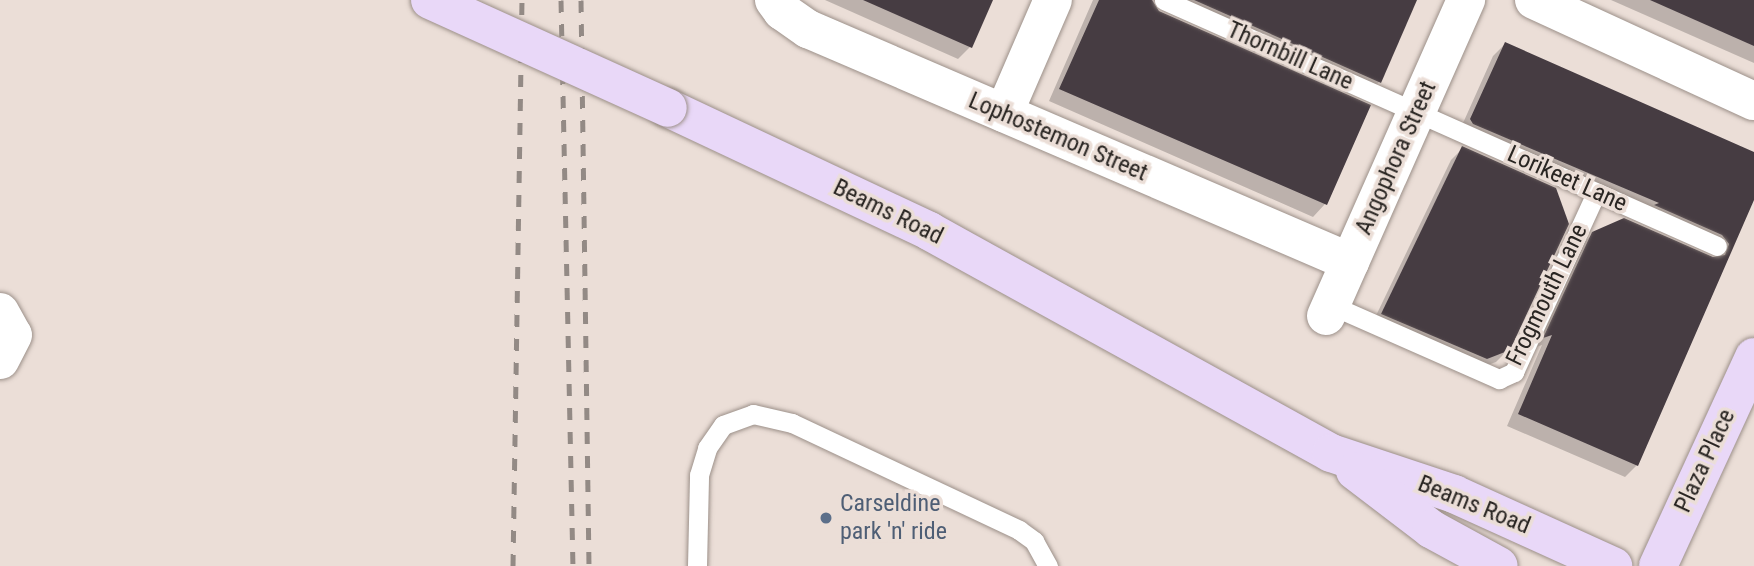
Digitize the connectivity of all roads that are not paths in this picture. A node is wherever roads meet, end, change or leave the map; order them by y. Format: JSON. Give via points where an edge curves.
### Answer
{"nodes":[{"id":1,"x":430,"y":0,"type":"edge"},
{"id":2,"x":774,"y":0,"type":"edge"},
{"id":3,"x":1053,"y":0,"type":"edge"},
{"id":4,"x":1164,"y":0,"type":"edge"},
{"id":5,"x":1466,"y":0,"type":"edge"},
{"id":6,"x":1534,"y":0,"type":"edge"},
{"id":7,"x":1754,"y":101,"type":"edge"},
{"id":8,"x":1416,"y":112,"type":"junction"},
{"id":9,"x":1004,"y":113,"type":"junction"},
{"id":10,"x":1596,"y":193,"type":"junction"},
{"id":11,"x":1717,"y":246,"type":"dead end"},
{"id":12,"x":1350,"y":262,"type":"junction"},
{"id":13,"x":1329,"y":311,"type":"joint"},
{"id":14,"x":0,"y":312,"type":"edge"},
{"id":15,"x":1754,"y":357,"type":"edge"},
{"id":16,"x":0,"y":360,"type":"edge"},
{"id":17,"x":1331,"y":453,"type":"junction"},
{"id":18,"x":697,"y":566,"type":"edge"},
{"id":19,"x":1048,"y":566,"type":"edge"},
{"id":20,"x":1499,"y":566,"type":"edge"},
{"id":21,"x":1613,"y":566,"type":"edge"},
{"id":22,"x":1658,"y":566,"type":"edge"}],
"edges":[{"from":1,"to":17,"type":"main road","name":"Beams Road","bridge":true,"via":[[929,231]]},
{"from":2,"to":9,"type":"street","name":"Lophostemon Street","via":[[808,29]]},
{"from":3,"to":9,"type":"street"},
{"from":4,"to":8,"type":"lane","name":"Thornbill Lane"},
{"from":5,"to":8,"type":"street","name":"Angophora Street"},
{"from":6,"to":7,"type":"street"},
{"from":8,"to":10,"type":"lane","name":"Lorikeet Lane"},
{"from":8,"to":12,"type":"street","name":"Angophora Street"},
{"from":9,"to":12,"type":"street","name":"Lophostemon Street"},
{"from":10,"to":11,"type":"lane","name":"Lorikeet Lane"},
{"from":10,"to":13,"type":"lane","name":"Frogmouth Lane","via":[[1514,372],[1499,379]]},
{"from":12,"to":13,"type":"street","name":"Angophora Street"},
{"from":14,"to":16,"type":"street","via":[[13,335]]},
{"from":15,"to":22,"type":"main road","name":"Plaza Place"},
{"from":17,"to":20,"type":"main road","name":"Beams Road","via":[[1431,529]]},
{"from":17,"to":21,"type":"main road","name":"Beams Road","via":[[1454,494]]},
{"from":18,"to":19,"type":"lane","via":[[699,475],[707,448],[723,425],[753,414],[792,423],[1019,530],[1034,541]]}]}
